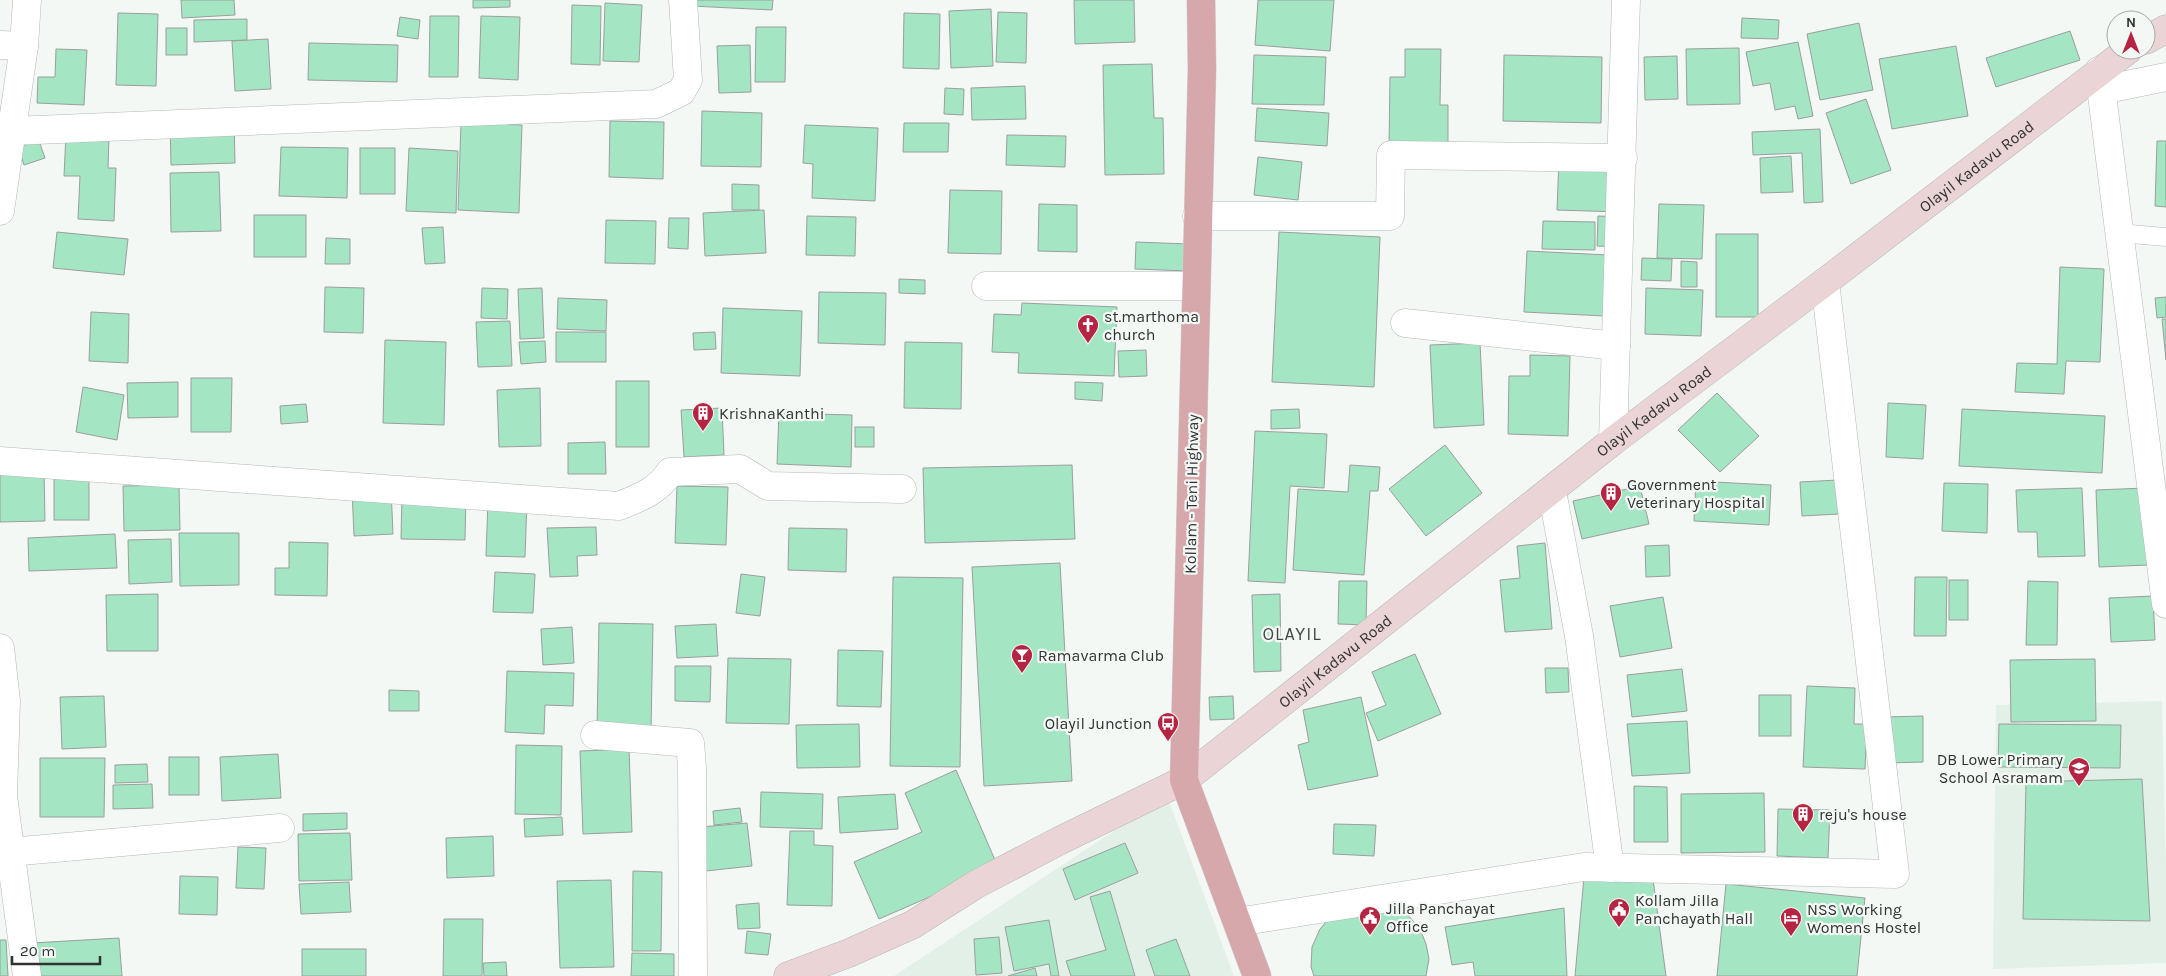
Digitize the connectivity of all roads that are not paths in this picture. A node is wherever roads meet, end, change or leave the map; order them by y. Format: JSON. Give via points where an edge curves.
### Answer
{"nodes":[{"id":1,"x":27,"y":0,"type":"edge"},
{"id":2,"x":683,"y":0,"type":"edge"},
{"id":3,"x":1201,"y":0,"type":"edge"},
{"id":4,"x":1626,"y":0,"type":"edge"},
{"id":5,"x":12,"y":46,"type":"edge"},
{"id":6,"x":2119,"y":60,"type":"edge"},
{"id":7,"x":2166,"y":77,"type":"edge"},
{"id":8,"x":2100,"y":81,"type":"junction"},
{"id":9,"x":12,"y":131,"type":"junction"},
{"id":10,"x":1623,"y":158,"type":"junction"},
{"id":11,"x":0,"y":211,"type":"edge"},
{"id":12,"x":1198,"y":216,"type":"junction"},
{"id":13,"x":2119,"y":234,"type":"junction"},
{"id":14,"x":2166,"y":237,"type":"edge"},
{"id":15,"x":1825,"y":282,"type":"junction"},
{"id":16,"x":986,"y":286,"type":"dead end"},
{"id":17,"x":1196,"y":286,"type":"junction"},
{"id":18,"x":1405,"y":323,"type":"dead end"},
{"id":19,"x":1616,"y":346,"type":"junction"},
{"id":20,"x":1613,"y":441,"type":"junction"},
{"id":21,"x":0,"y":461,"type":"edge"},
{"id":22,"x":2159,"y":486,"type":"edge"},
{"id":23,"x":902,"y":489,"type":"dead end"},
{"id":24,"x":1552,"y":491,"type":"junction"},
{"id":25,"x":2166,"y":604,"type":"edge"},
{"id":26,"x":0,"y":648,"type":"edge"},
{"id":27,"x":3,"y":702,"type":"edge"},
{"id":28,"x":595,"y":735,"type":"dead end"},
{"id":29,"x":1184,"y":780,"type":"junction"},
{"id":30,"x":280,"y":828,"type":"dead end"},
{"id":31,"x":10,"y":852,"type":"junction"},
{"id":32,"x":1610,"y":868,"type":"junction"},
{"id":33,"x":1237,"y":922,"type":"junction"},
{"id":34,"x":27,"y":976,"type":"edge"},
{"id":35,"x":693,"y":976,"type":"edge"},
{"id":36,"x":788,"y":976,"type":"edge"},
{"id":37,"x":1257,"y":976,"type":"edge"}],
"edges":[{"from":1,"to":5,"type":"street"},
{"from":2,"to":9,"type":"street","via":[[688,80],[681,92],[656,104]]},
{"from":3,"to":12,"type":"main road","name":"Kollam - Teni Highway"},
{"from":4,"to":10,"type":"street"},
{"from":5,"to":9,"type":"street"},
{"from":6,"to":8,"type":"street","name":"Olayil Kadavu Road"},
{"from":7,"to":8,"type":"street"},
{"from":8,"to":13,"type":"street"},
{"from":8,"to":15,"type":"street","name":"Olayil Kadavu Road"},
{"from":9,"to":11,"type":"street"},
{"from":10,"to":12,"type":"street","via":[[1392,155],[1390,216]]},
{"from":10,"to":19,"type":"street"},
{"from":12,"to":17,"type":"main road","name":"Kollam - Teni Highway"},
{"from":13,"to":14,"type":"lane"},
{"from":13,"to":22,"type":"street"},
{"from":15,"to":20,"type":"street","name":"Olayil Kadavu Road"},
{"from":15,"to":32,"type":"street","via":[[1895,874]]},
{"from":16,"to":17,"type":"street"},
{"from":17,"to":29,"type":"main road","name":"Kollam - Teni Highway"},
{"from":18,"to":19,"type":"street"},
{"from":19,"to":20,"type":"street"},
{"from":20,"to":24,"type":"street","name":"Olayil Kadavu Road"},
{"from":21,"to":23,"type":"street","via":[[619,506],[646,495],[664,482],[670,472],[740,469],[768,486]]},
{"from":22,"to":25,"type":"street"},
{"from":24,"to":29,"type":"street","name":"Olayil Kadavu Road"},
{"from":24,"to":32,"type":"street","via":[[1579,636]]},
{"from":26,"to":27,"type":"street"},
{"from":27,"to":31,"type":"street","via":[[3,796]]},
{"from":28,"to":35,"type":"street","via":[[690,743]]},
{"from":29,"to":33,"type":"main road","name":"Kollam - Teni Highway"},
{"from":29,"to":36,"type":"street","name":"Olayil Kadavu Road","via":[[992,876],[912,925]]},
{"from":30,"to":31,"type":"street"},
{"from":31,"to":34,"type":"street"},
{"from":32,"to":33,"type":"street","via":[[1584,867]]},
{"from":33,"to":37,"type":"main road","name":"Kollam - Teni Highway"}]}
